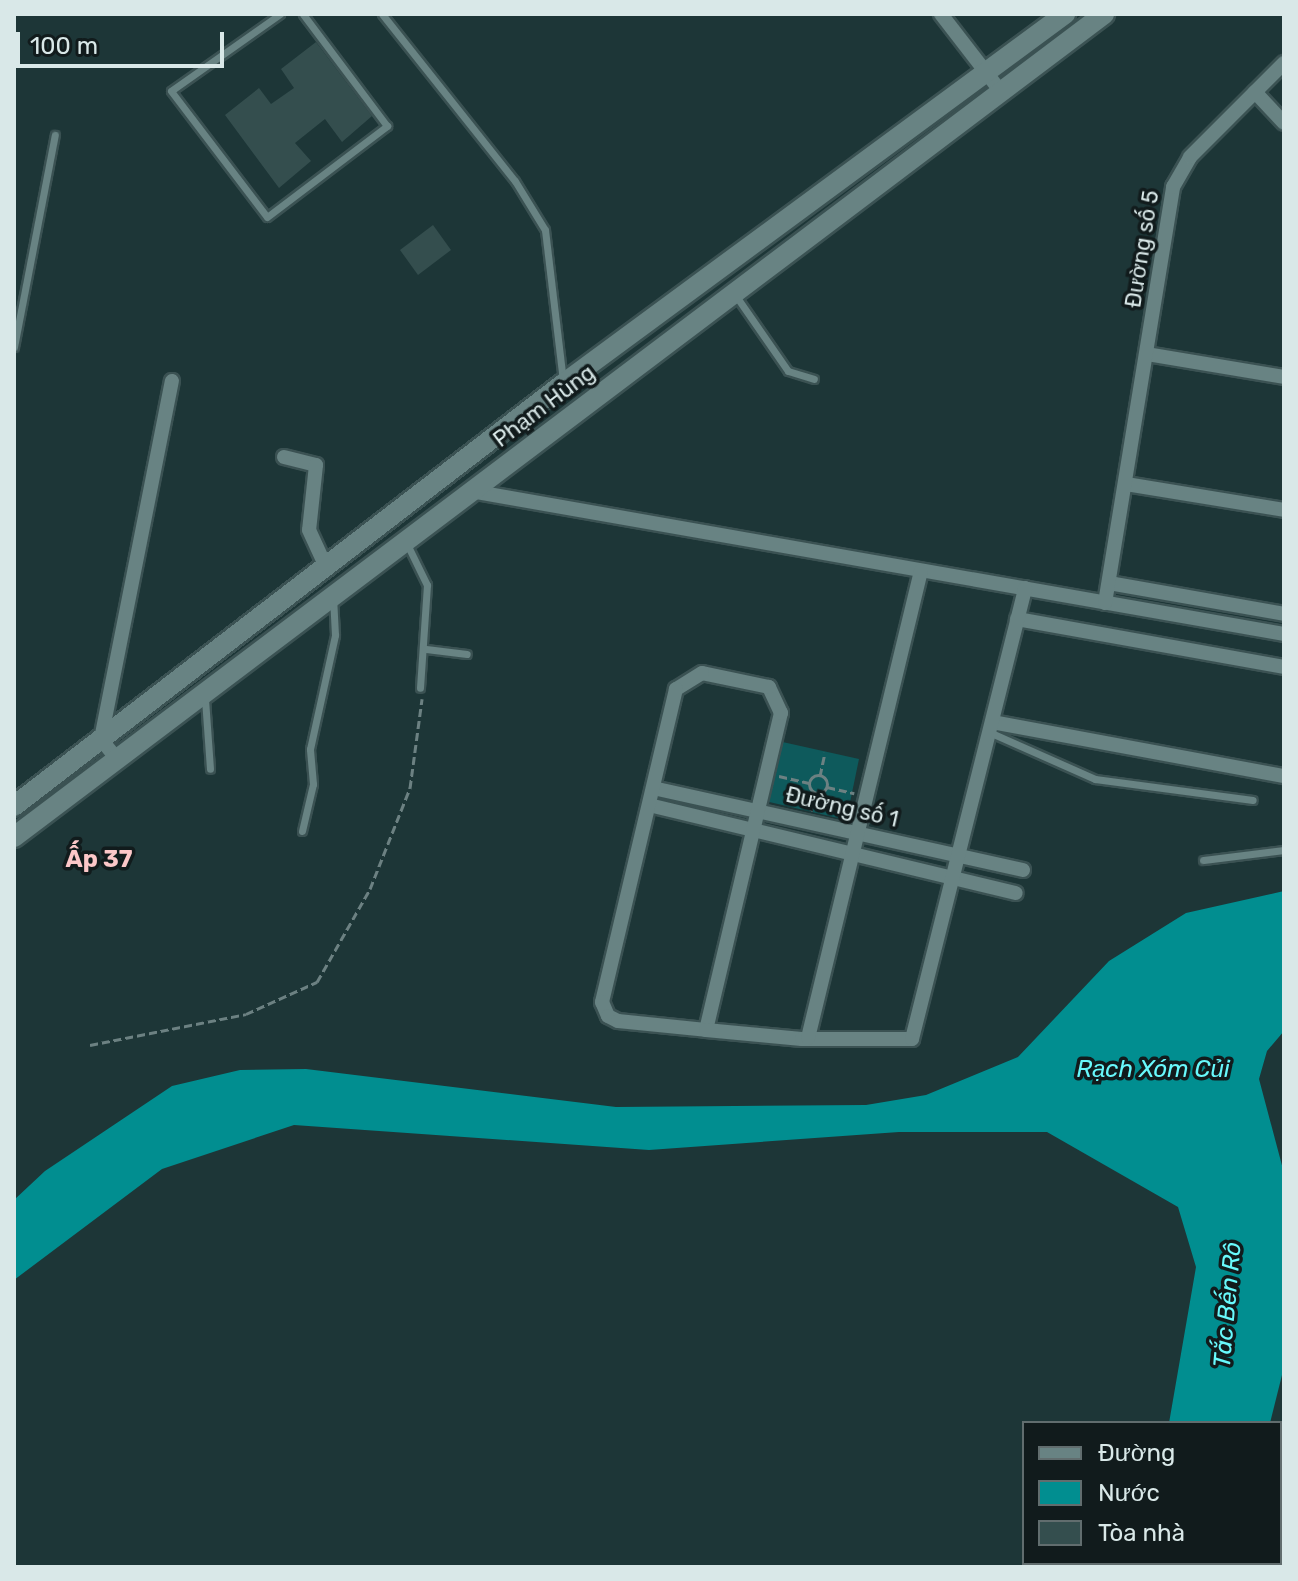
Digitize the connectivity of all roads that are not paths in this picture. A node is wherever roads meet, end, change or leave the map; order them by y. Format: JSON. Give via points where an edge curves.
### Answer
{"nodes":[{"id":1,"x":280,"y":14,"type":"edge"},
{"id":2,"x":303,"y":14,"type":"edge"},
{"id":3,"x":382,"y":14,"type":"edge"},
{"id":4,"x":941,"y":14,"type":"edge"},
{"id":5,"x":1065,"y":14,"type":"edge"},
{"id":6,"x":1104,"y":14,"type":"edge"},
{"id":7,"x":1284,"y":63,"type":"edge"},
{"id":8,"x":987,"y":75,"type":"junction"},
{"id":9,"x":1255,"y":92,"type":"junction"},
{"id":10,"x":1002,"y":93,"type":"junction"},
{"id":11,"x":1284,"y":123,"type":"edge"},
{"id":12,"x":55,"y":135,"type":"dead end"},
{"id":13,"x":735,"y":294,"type":"junction"},
{"id":14,"x":14,"y":347,"type":"edge"},
{"id":15,"x":1147,"y":354,"type":"junction"},
{"id":16,"x":1284,"y":377,"type":"edge"},
{"id":17,"x":814,"y":379,"type":"dead end"},
{"id":18,"x":172,"y":381,"type":"dead end"},
{"id":19,"x":563,"y":384,"type":"junction"},
{"id":20,"x":284,"y":457,"type":"dead end"},
{"id":21,"x":1126,"y":484,"type":"junction"},
{"id":22,"x":471,"y":491,"type":"junction"},
{"id":23,"x":1284,"y":510,"type":"edge"},
{"id":24,"x":405,"y":541,"type":"junction"},
{"id":25,"x":326,"y":567,"type":"junction"},
{"id":26,"x":921,"y":571,"type":"junction"},
{"id":27,"x":1109,"y":583,"type":"junction"},
{"id":28,"x":1025,"y":588,"type":"junction"},
{"id":29,"x":332,"y":596,"type":"junction"},
{"id":30,"x":1105,"y":603,"type":"junction"},
{"id":31,"x":1284,"y":614,"type":"edge"},
{"id":32,"x":1017,"y":619,"type":"junction"},
{"id":33,"x":1284,"y":634,"type":"edge"},
{"id":34,"x":426,"y":649,"type":"junction"},
{"id":35,"x":467,"y":654,"type":"dead end"},
{"id":36,"x":1284,"y":667,"type":"edge"},
{"id":37,"x":421,"y":691,"type":"road end"},
{"id":38,"x":205,"y":692,"type":"junction"},
{"id":39,"x":991,"y":727,"type":"junction"},
{"id":40,"x":101,"y":739,"type":"junction"},
{"id":41,"x":117,"y":759,"type":"junction"},
{"id":42,"x":210,"y":769,"type":"dead end"},
{"id":43,"x":1284,"y":776,"type":"edge"},
{"id":44,"x":653,"y":788,"type":"junction"},
{"id":45,"x":1253,"y":800,"type":"dead end"},
{"id":46,"x":649,"y":805,"type":"junction"},
{"id":47,"x":14,"y":806,"type":"edge"},
{"id":48,"x":758,"y":811,"type":"junction"},
{"id":49,"x":754,"y":830,"type":"junction"},
{"id":50,"x":302,"y":831,"type":"dead end"},
{"id":51,"x":858,"y":833,"type":"junction"},
{"id":52,"x":14,"y":837,"type":"edge"},
{"id":53,"x":1284,"y":850,"type":"edge"},
{"id":54,"x":853,"y":854,"type":"junction"},
{"id":55,"x":958,"y":856,"type":"junction"},
{"id":56,"x":1203,"y":860,"type":"dead end"},
{"id":57,"x":1023,"y":870,"type":"dead end"},
{"id":58,"x":953,"y":878,"type":"junction"},
{"id":59,"x":1016,"y":893,"type":"dead end"},
{"id":60,"x":706,"y":1030,"type":"junction"},
{"id":61,"x":808,"y":1038,"type":"junction"}],
"edges":[{"from":1,"to":2,"type":"lane","via":[[171,91],[267,217],[387,126]]},
{"from":3,"to":19,"type":"lane","via":[[515,181],[545,230]]},
{"from":4,"to":8,"type":"street"},
{"from":5,"to":8,"type":"main road","name":"Phạm Hùng"},
{"from":6,"to":10,"type":"main road","name":"Phạm Hùng"},
{"from":7,"to":9,"type":"street","name":"Đường số 5"},
{"from":8,"to":10,"type":"street"},
{"from":8,"to":19,"type":"main road","name":"Phạm Hùng"},
{"from":9,"to":11,"type":"street"},
{"from":9,"to":15,"type":"street","name":"Đường số 5","via":[[1180,169]]},
{"from":10,"to":13,"type":"main road","name":"Phạm Hùng"},
{"from":12,"to":14,"type":"lane"},
{"from":13,"to":17,"type":"lane","via":[[788,371]]},
{"from":13,"to":22,"type":"main road","name":"Phạm Hùng"},
{"from":15,"to":16,"type":"street"},
{"from":15,"to":21,"type":"street","name":"Đường số 5"},
{"from":18,"to":40,"type":"street"},
{"from":19,"to":25,"type":"main road","name":"Phạm Hùng"},
{"from":20,"to":25,"type":"street","via":[[316,465],[309,530]]},
{"from":21,"to":23,"type":"street"},
{"from":21,"to":27,"type":"street","name":"Đường số 5"},
{"from":22,"to":24,"type":"main road","name":"Phạm Hùng"},
{"from":22,"to":26,"type":"street"},
{"from":24,"to":29,"type":"main road","name":"Phạm Hùng"},
{"from":24,"to":34,"type":"lane","via":[[427,585]]},
{"from":25,"to":40,"type":"main road","name":"Phạm Hùng"},
{"from":26,"to":28,"type":"street"},
{"from":26,"to":51,"type":"street"},
{"from":27,"to":30,"type":"street","name":"Đường số 5"},
{"from":27,"to":31,"type":"street"},
{"from":28,"to":30,"type":"street"},
{"from":28,"to":32,"type":"street"},
{"from":29,"to":38,"type":"main road","name":"Phạm Hùng"},
{"from":29,"to":50,"type":"lane","via":[[335,635],[310,749],[313,784]]},
{"from":30,"to":33,"type":"street"},
{"from":32,"to":36,"type":"street"},
{"from":32,"to":39,"type":"street"},
{"from":34,"to":35,"type":"lane"},
{"from":34,"to":37,"type":"lane"},
{"from":38,"to":41,"type":"main road","name":"Phạm Hùng"},
{"from":38,"to":42,"type":"lane"},
{"from":39,"to":43,"type":"street"},
{"from":39,"to":45,"type":"lane","via":[[1095,779]]},
{"from":39,"to":55,"type":"street"},
{"from":40,"to":41,"type":"street"},
{"from":40,"to":47,"type":"main road","name":"Phạm Hùng"},
{"from":41,"to":52,"type":"main road","name":"Phạm Hùng"},
{"from":44,"to":46,"type":"street"},
{"from":44,"to":48,"type":"street","name":"Đường số 1"},
{"from":44,"to":48,"type":"street","via":[[676,689],[702,673],[769,687],[778,698]]},
{"from":46,"to":49,"type":"street"},
{"from":46,"to":60,"type":"street","via":[[602,1002],[618,1021]]},
{"from":48,"to":49,"type":"street"},
{"from":48,"to":51,"type":"street","name":"Đường số 1"},
{"from":49,"to":54,"type":"street"},
{"from":49,"to":60,"type":"street"},
{"from":51,"to":54,"type":"street"},
{"from":51,"to":55,"type":"street","name":"Đường số 1"},
{"from":53,"to":56,"type":"lane"},
{"from":54,"to":58,"type":"street"},
{"from":54,"to":61,"type":"street"},
{"from":55,"to":57,"type":"street","name":"Đường số 1"},
{"from":55,"to":58,"type":"street"},
{"from":58,"to":59,"type":"street"},
{"from":58,"to":61,"type":"street","via":[[912,1039]]},
{"from":60,"to":61,"type":"street"}]}
